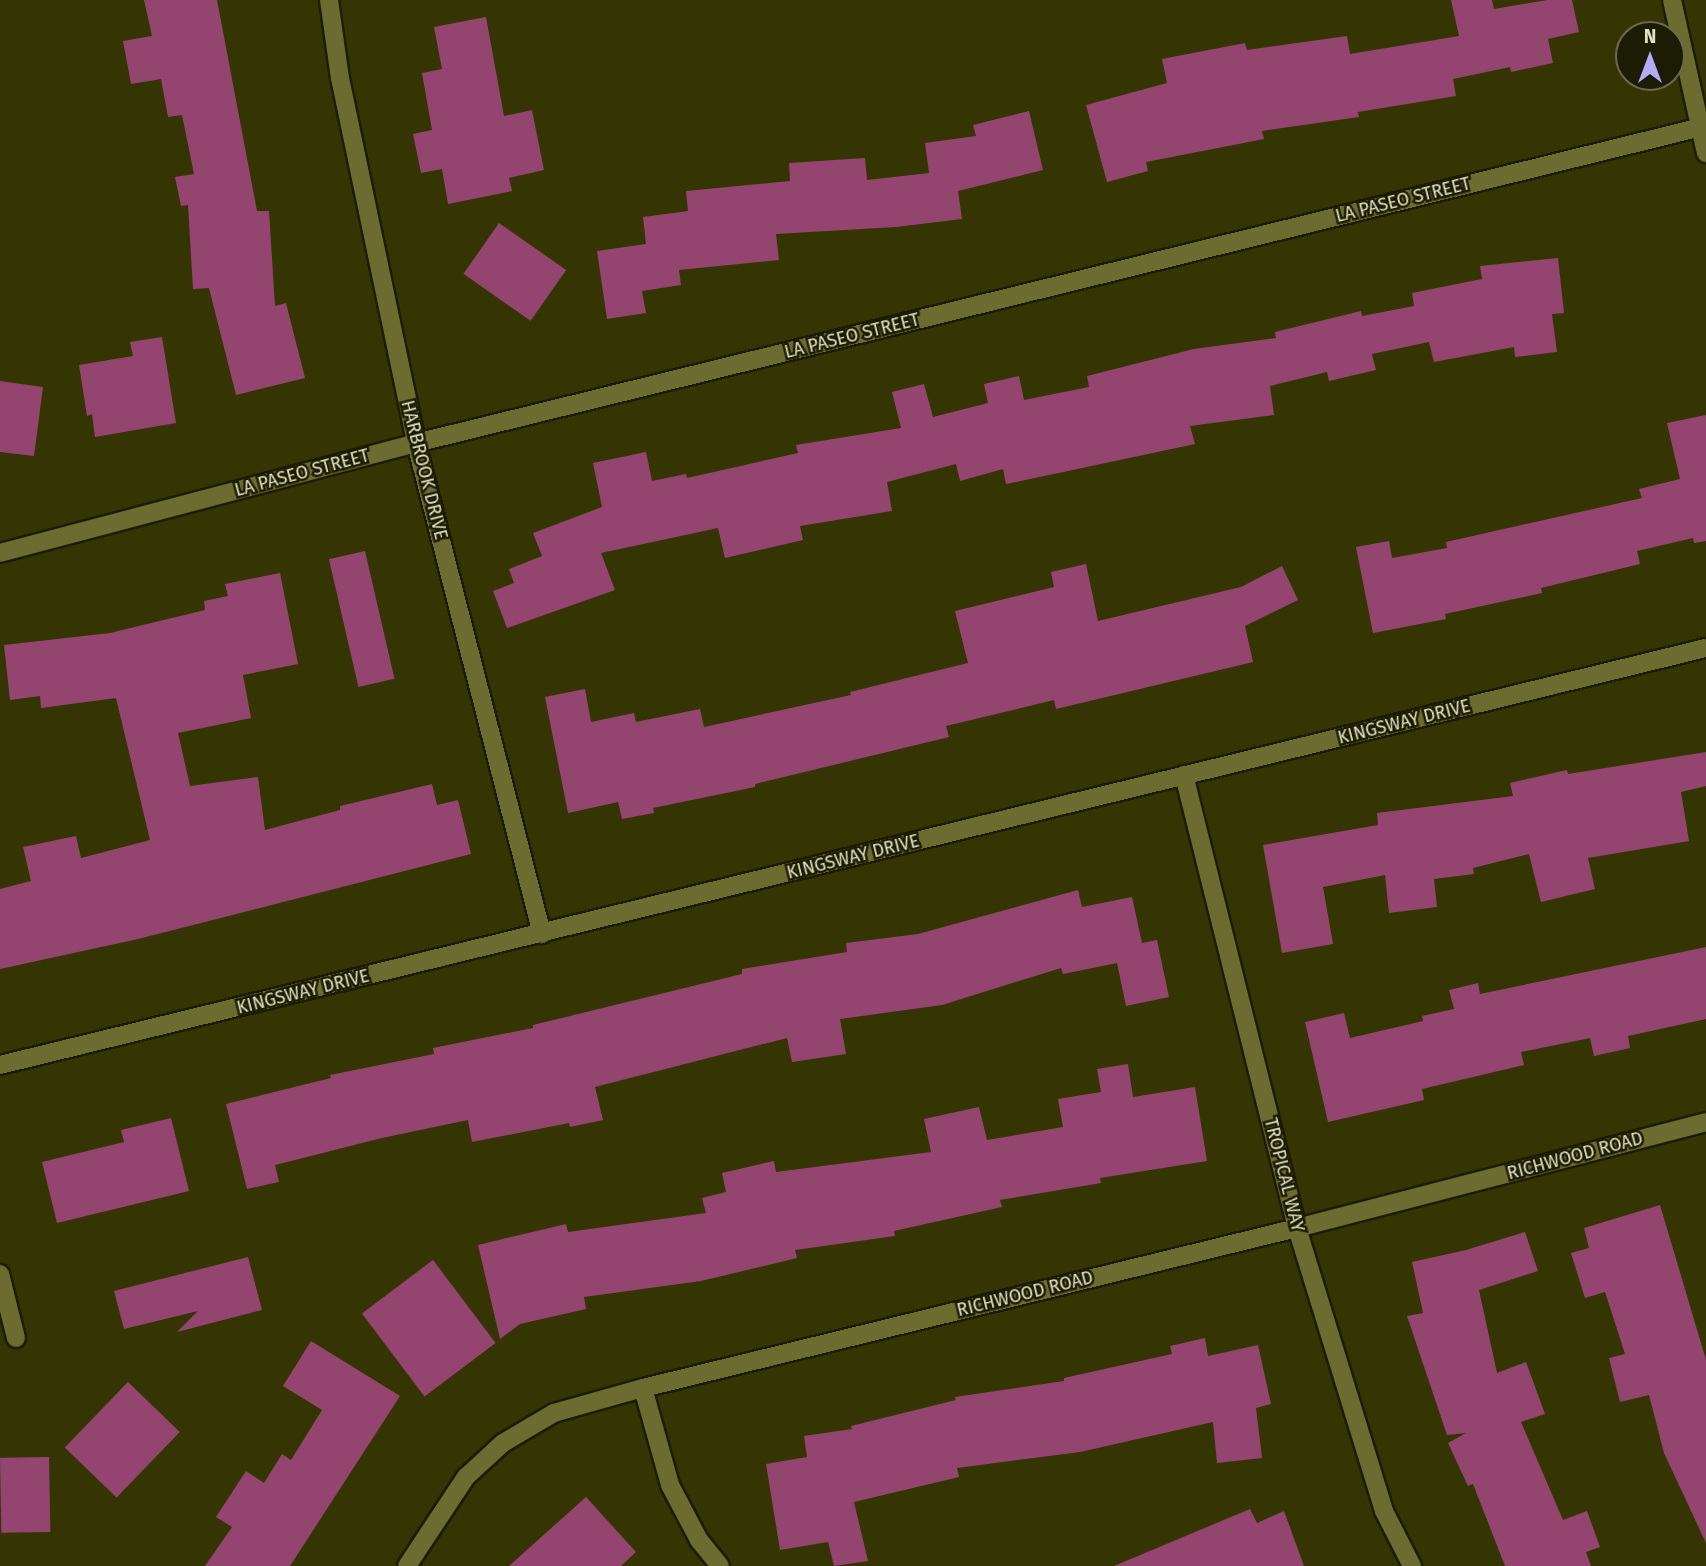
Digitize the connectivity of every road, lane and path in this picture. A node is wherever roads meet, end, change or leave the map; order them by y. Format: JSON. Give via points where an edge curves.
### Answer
{"nodes":[{"id":1,"x":329,"y":0,"type":"edge"},
{"id":2,"x":1672,"y":0,"type":"edge"},
{"id":3,"x":1703,"y":127,"type":"edge"},
{"id":4,"x":1706,"y":153,"type":"edge"},
{"id":5,"x":416,"y":443,"type":"junction"},
{"id":6,"x":0,"y":553,"type":"edge"},
{"id":7,"x":1706,"y":648,"type":"edge"},
{"id":8,"x":1184,"y":775,"type":"junction"},
{"id":9,"x":542,"y":934,"type":"junction"},
{"id":10,"x":0,"y":1065,"type":"edge"},
{"id":11,"x":1706,"y":1122,"type":"edge"},
{"id":12,"x":1297,"y":1228,"type":"junction"},
{"id":13,"x":0,"y":1275,"type":"edge"},
{"id":14,"x":16,"y":1338,"type":"dead end"},
{"id":15,"x":643,"y":1388,"type":"junction"},
{"id":16,"x":407,"y":1566,"type":"edge"},
{"id":17,"x":720,"y":1566,"type":"edge"},
{"id":18,"x":1412,"y":1566,"type":"edge"}],
"edges":[{"from":1,"to":5,"type":"street","name":"HARBROOK DRIVE","via":[[340,78]]},
{"from":2,"to":3,"type":"street"},
{"from":3,"to":4,"type":"street"},
{"from":3,"to":5,"type":"street","name":"LA PASEO STREET"},
{"from":5,"to":6,"type":"street","name":"LA PASEO STREET"},
{"from":5,"to":9,"type":"street","name":"HARBROOK DRIVE"},
{"from":7,"to":8,"type":"street","name":"KINGSWAY DRIVE"},
{"from":8,"to":9,"type":"street","name":"KINGSWAY DRIVE"},
{"from":8,"to":12,"type":"street","name":"TROPICAL WAY"},
{"from":9,"to":10,"type":"street","name":"KINGSWAY DRIVE"},
{"from":11,"to":12,"type":"street","name":"RICHWOOD ROAD"},
{"from":12,"to":15,"type":"street","name":"RICHWOOD ROAD"},
{"from":12,"to":18,"type":"street","name":"TROPICAL WAY","via":[[1384,1511]]},
{"from":13,"to":14,"type":"street"},
{"from":15,"to":16,"type":"street","name":"RICHWOOD ROAD","via":[[554,1413],[503,1443],[466,1477]]},
{"from":15,"to":17,"type":"street","via":[[670,1485],[699,1540]]}]}
